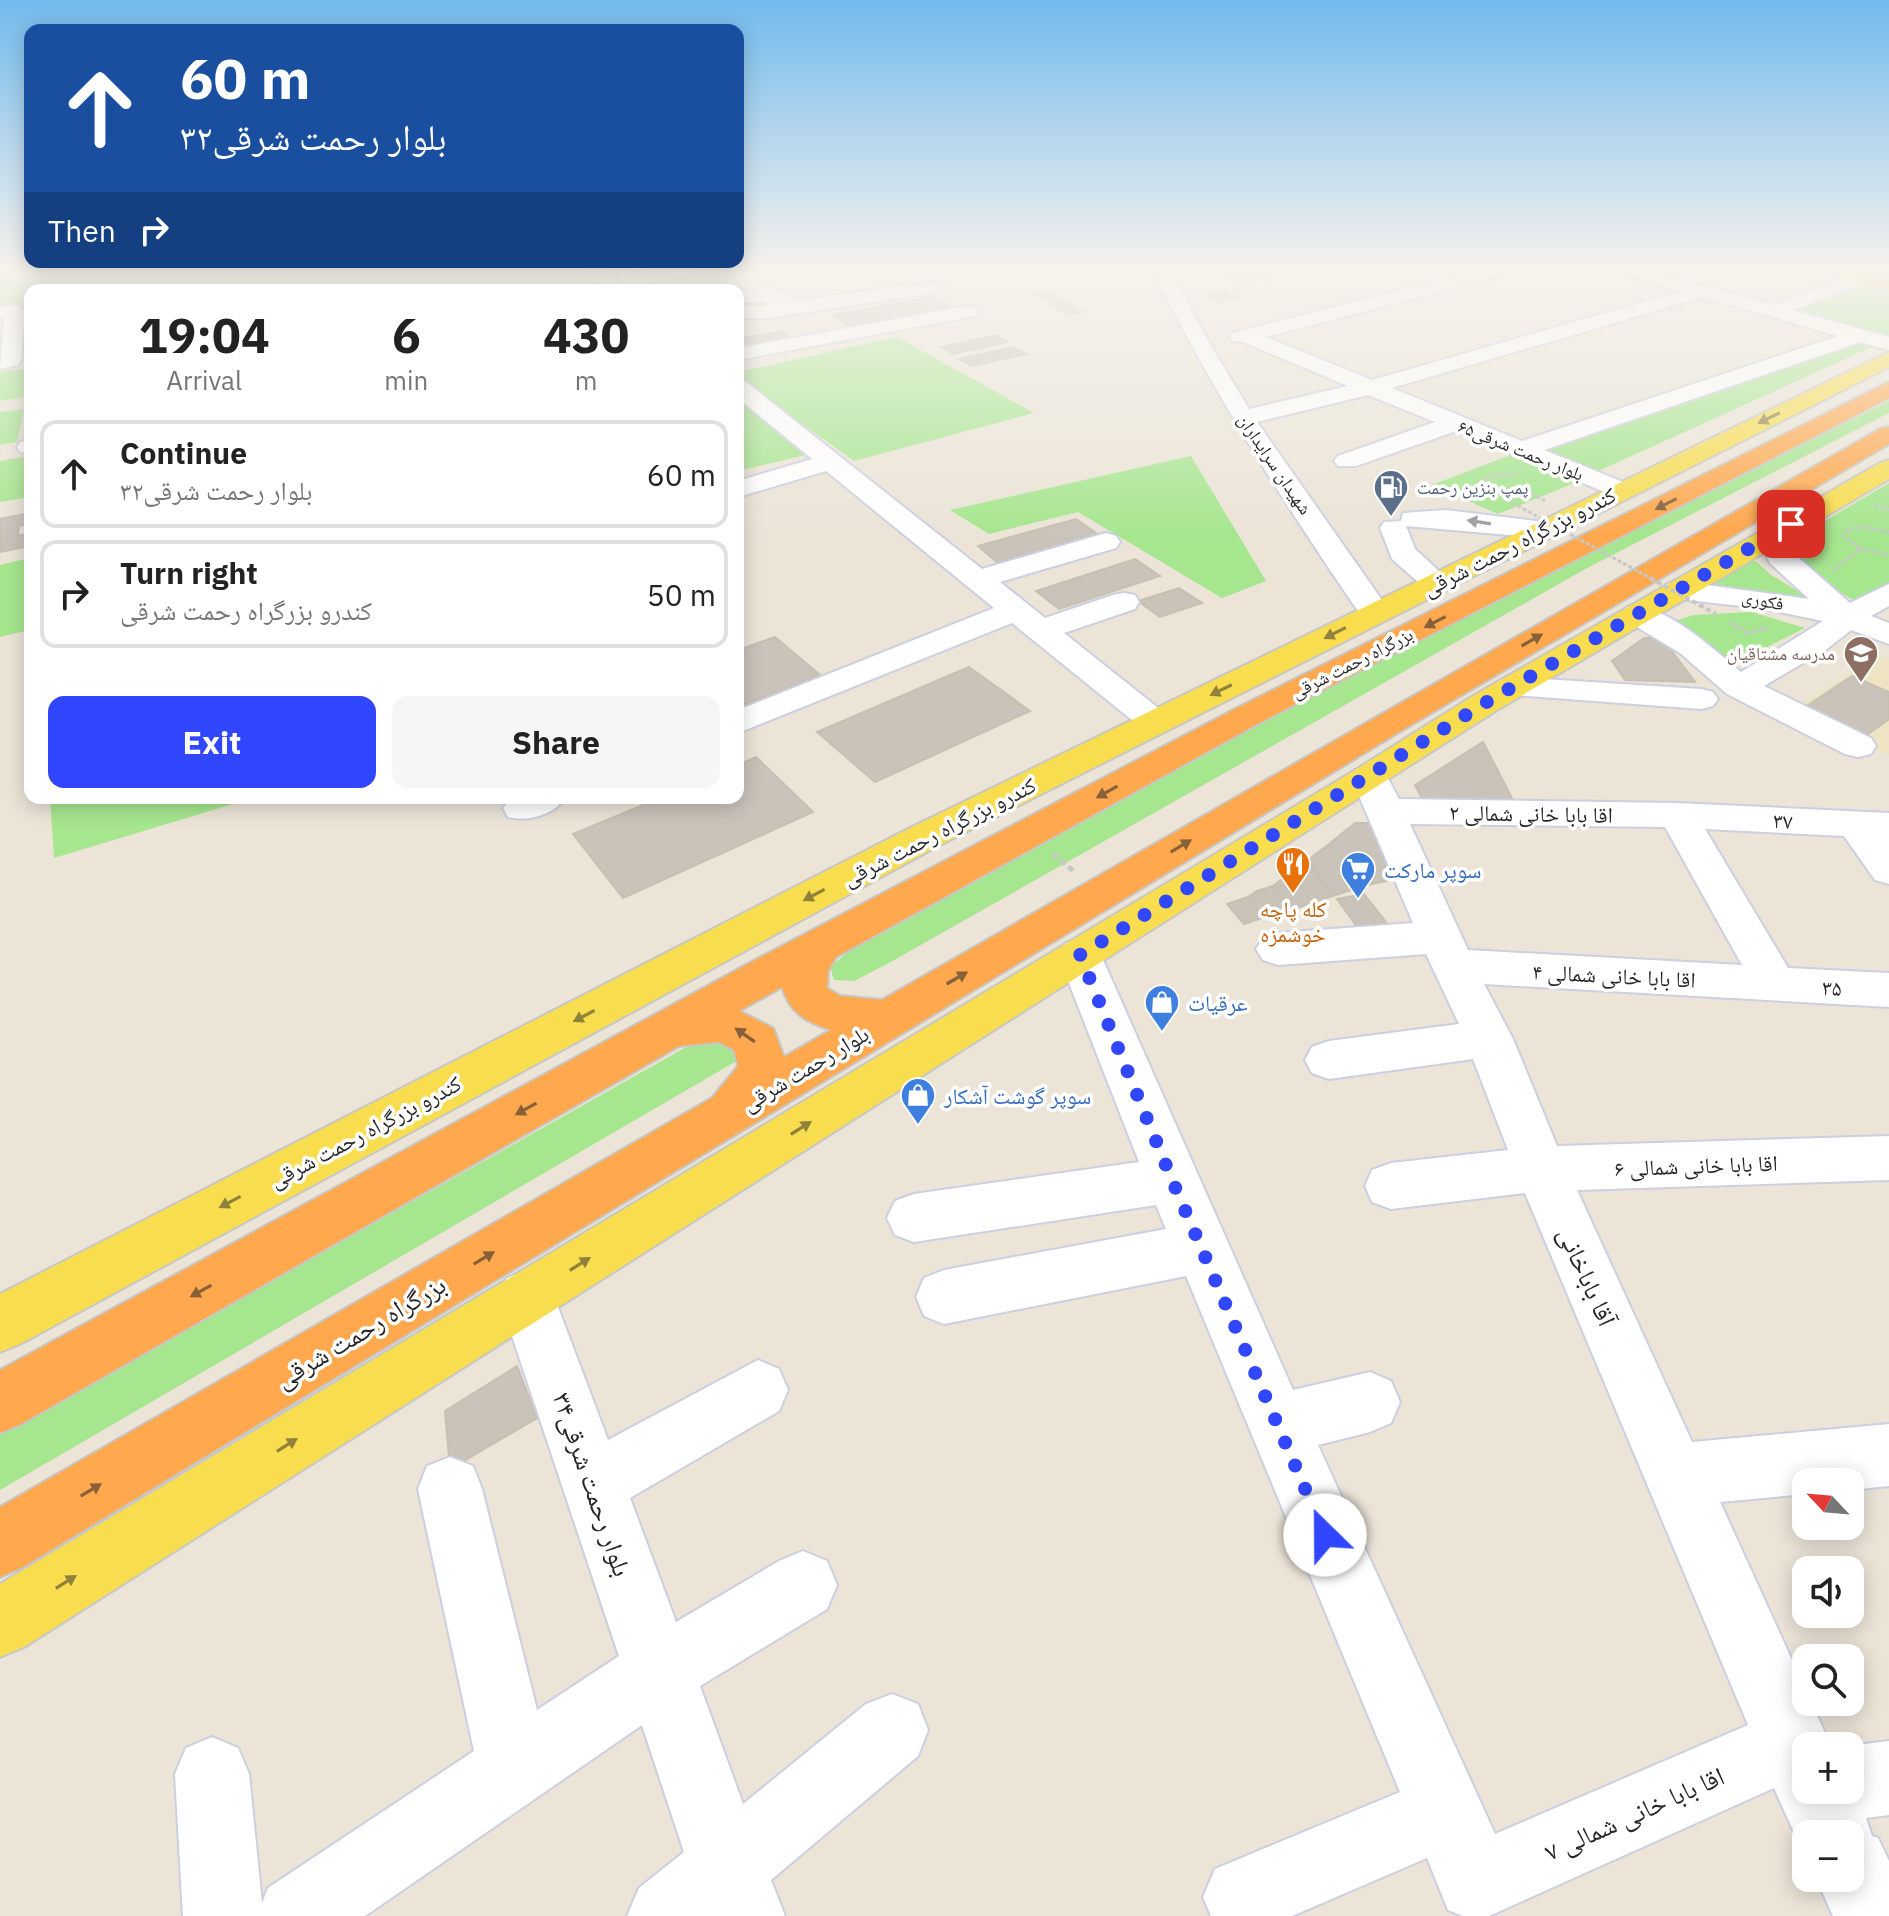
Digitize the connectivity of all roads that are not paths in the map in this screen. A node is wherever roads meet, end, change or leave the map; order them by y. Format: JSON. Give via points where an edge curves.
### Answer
{"nodes":[{"id":1,"x":1207,"y":357,"type":"edge"},
{"id":2,"x":1299,"y":357,"type":"edge"},
{"id":3,"x":1474,"y":357,"type":"edge"},
{"id":4,"x":1794,"y":357,"type":"edge"},
{"id":5,"x":1889,"y":359,"type":"edge"},
{"id":6,"x":1372,"y":387,"type":"junction"},
{"id":7,"x":1889,"y":389,"type":"edge"},
{"id":8,"x":744,"y":395,"type":"edge"},
{"id":9,"x":1242,"y":418,"type":"junction"},
{"id":10,"x":1456,"y":423,"type":"junction"},
{"id":11,"x":1889,"y":434,"type":"edge"},
{"id":12,"x":1519,"y":450,"type":"junction"},
{"id":13,"x":832,"y":461,"type":"junction"},
{"id":14,"x":1347,"y":461,"type":"dead end"},
{"id":15,"x":1736,"y":468,"type":"junction"},
{"id":16,"x":1889,"y":468,"type":"edge"},
{"id":17,"x":1655,"y":473,"type":"junction"},
{"id":18,"x":1851,"y":473,"type":"junction"},
{"id":19,"x":744,"y":487,"type":"edge"},
{"id":20,"x":1619,"y":490,"type":"junction"},
{"id":21,"x":1545,"y":515,"type":"junction"},
{"id":22,"x":1771,"y":536,"type":"junction"},
{"id":23,"x":1106,"y":542,"type":"dead end"},
{"id":24,"x":979,"y":579,"type":"junction"},
{"id":25,"x":1437,"y":583,"type":"junction"},
{"id":26,"x":1678,"y":590,"type":"junction"},
{"id":27,"x":1889,"y":593,"type":"edge"},
{"id":28,"x":1124,"y":602,"type":"dead end"},
{"id":29,"x":1375,"y":613,"type":"junction"},
{"id":30,"x":1638,"y":614,"type":"junction"},
{"id":31,"x":1848,"y":617,"type":"junction"},
{"id":32,"x":1029,"y":620,"type":"junction"},
{"id":33,"x":1889,"y":634,"type":"edge"},
{"id":34,"x":1292,"y":656,"type":"junction"},
{"id":35,"x":1739,"y":687,"type":"junction"},
{"id":36,"x":1498,"y":695,"type":"junction"},
{"id":37,"x":1701,"y":699,"type":"dead end"},
{"id":38,"x":1249,"y":715,"type":"junction"},
{"id":39,"x":744,"y":720,"type":"edge"},
{"id":40,"x":1155,"y":722,"type":"junction"},
{"id":41,"x":1392,"y":722,"type":"junction"},
{"id":42,"x":1858,"y":746,"type":"dead end"},
{"id":43,"x":1378,"y":794,"type":"junction"},
{"id":44,"x":1677,"y":815,"type":"junction"},
{"id":45,"x":1872,"y":825,"type":"edge"},
{"id":46,"x":1889,"y":870,"type":"edge"},
{"id":47,"x":820,"y":946,"type":"junction"},
{"id":48,"x":1278,"y":949,"type":"dead end"},
{"id":49,"x":1447,"y":952,"type":"junction"},
{"id":50,"x":1080,"y":955,"type":"junction"},
{"id":51,"x":1775,"y":984,"type":"junction"},
{"id":52,"x":1889,"y":990,"type":"edge"},
{"id":53,"x":890,"y":1018,"type":"junction"},
{"id":54,"x":667,"y":1030,"type":"junction"},
{"id":55,"x":1489,"y":1039,"type":"junction"},
{"id":56,"x":1329,"y":1060,"type":"dead end"},
{"id":57,"x":720,"y":1118,"type":"junction"},
{"id":58,"x":1870,"y":1159,"type":"edge"},
{"id":59,"x":1541,"y":1169,"type":"junction"},
{"id":60,"x":1172,"y":1180,"type":"junction"},
{"id":61,"x":1391,"y":1186,"type":"dead end"},
{"id":62,"x":914,"y":1218,"type":"dead end"},
{"id":63,"x":1200,"y":1248,"type":"junction"},
{"id":64,"x":527,"y":1297,"type":"junction"},
{"id":65,"x":944,"y":1297,"type":"dead end"},
{"id":66,"x":0,"y":1324,"type":"edge"},
{"id":67,"x":758,"y":1390,"type":"dead end"},
{"id":68,"x":1370,"y":1402,"type":"dead end"},
{"id":69,"x":0,"y":1403,"type":"edge"},
{"id":70,"x":1278,"y":1424,"type":"junction"},
{"id":71,"x":1889,"y":1455,"type":"edge"},
{"id":72,"x":1674,"y":1475,"type":"junction"},
{"id":73,"x":593,"y":1484,"type":"junction"},
{"id":74,"x":450,"y":1489,"type":"dead end"},
{"id":75,"x":0,"y":1544,"type":"edge"},
{"id":76,"x":803,"y":1585,"type":"dead end"},
{"id":77,"x":0,"y":1623,"type":"edge"},
{"id":78,"x":659,"y":1671,"type":"junction"},
{"id":79,"x":892,"y":1730,"type":"dead end"},
{"id":80,"x":1796,"y":1732,"type":"edge"},
{"id":81,"x":515,"y":1768,"type":"junction"},
{"id":82,"x":212,"y":1774,"type":"dead end"},
{"id":83,"x":1864,"y":1776,"type":"edge"},
{"id":84,"x":1889,"y":1778,"type":"edge"},
{"id":85,"x":1792,"y":1780,"type":"edge"},
{"id":86,"x":1444,"y":1812,"type":"junction"},
{"id":87,"x":736,"y":1891,"type":"edge"},
{"id":88,"x":1863,"y":1892,"type":"edge"},
{"id":89,"x":1243,"y":1897,"type":"dead end"},
{"id":90,"x":223,"y":1916,"type":"edge"},
{"id":91,"x":296,"y":1916,"type":"edge"},
{"id":92,"x":667,"y":1916,"type":"edge"},
{"id":93,"x":1875,"y":1916,"type":"edge"}],
"edges":[{"from":1,"to":9,"type":"street","name":"شهیدان سرایداران"},
{"from":2,"to":6,"type":"street","name":"بلوار رحمت شرقی۶۵"},
{"from":3,"to":6,"type":"street"},
{"from":4,"to":12,"type":"street"},
{"from":5,"to":17,"type":"main road","name":"کندرو بزرگراه رحمت شرقی","one_way":true},
{"from":6,"to":9,"type":"street"},
{"from":6,"to":10,"type":"street","name":"بلوار رحمت شرقی۶۵"},
{"from":7,"to":15,"type":"highway","name":"بزرگراه رحمت شرقی"},
{"from":8,"to":13,"type":"street"},
{"from":9,"to":29,"type":"street","name":"شهیدان سرایداران"},
{"from":10,"to":12,"type":"street","name":"بلوار رحمت شرقی۶۵"},
{"from":10,"to":14,"type":"street"},
{"from":11,"to":18,"type":"highway"},
{"from":12,"to":20,"type":"street","name":"بلوار رحمت شرقی۶۵"},
{"from":13,"to":19,"type":"street"},
{"from":13,"to":24,"type":"street"},
{"from":15,"to":17,"type":"highway"},
{"from":15,"to":38,"type":"highway","name":"بزرگراه رحمت شرقی","one_way":true},
{"from":16,"to":18,"type":"main road"},
{"from":17,"to":20,"type":"main road","name":"کندرو بزرگراه رحمت شرقی"},
{"from":18,"to":22,"type":"main road"},
{"from":41,"to":18,"type":"highway","one_way":true},
{"from":20,"to":21,"type":"main road","name":"کندرو بزرگراه رحمت شرقی"},
{"from":21,"to":25,"type":"main road","name":"کندرو بزرگراه رحمت شرقی"},
{"from":21,"to":25,"type":"street","one_way":true,"via":[[1516,529],[1444,516],[1404,524],[1402,553]]},
{"from":22,"to":26,"type":"main road"},
{"from":22,"to":31,"type":"street","name":"فکوری","via":[[1780,557]]},
{"from":23,"to":24,"type":"street"},
{"from":24,"to":32,"type":"street"},
{"from":25,"to":29,"type":"main road","name":"کندرو بزرگراه رحمت شرقی"},
{"from":26,"to":30,"type":"main road"},
{"from":26,"to":31,"type":"street","name":"فکوری","via":[[1739,595]]},
{"from":27,"to":31,"type":"street"},
{"from":28,"to":32,"type":"street"},
{"from":29,"to":34,"type":"main road","name":"کندرو بزرگراه رحمت شرقی","one_way":true},
{"from":30,"to":35,"type":"street","via":[[1691,646]]},
{"from":30,"to":36,"type":"main road"},
{"from":31,"to":33,"type":"street","name":"فکوری"},
{"from":31,"to":35,"type":"street"},
{"from":32,"to":39,"type":"street"},
{"from":32,"to":40,"type":"street"},
{"from":34,"to":38,"type":"highway"},
{"from":34,"to":40,"type":"main road","name":"کندرو بزرگراه رحمت شرقی","one_way":true},
{"from":35,"to":42,"type":"street"},
{"from":36,"to":37,"type":"street"},
{"from":36,"to":41,"type":"highway"},
{"from":36,"to":43,"type":"main road"},
{"from":38,"to":47,"type":"highway","name":"بزرگراه رحمت شرقی","one_way":true},
{"from":40,"to":66,"type":"main road","name":"کندرو بزرگراه رحمت شرقی","one_way":true,"via":[[924,837]]},
{"from":53,"to":41,"type":"highway","one_way":true},
{"from":43,"to":44,"type":"street","name":"۲ اقا بابا خانی شمالی"},
{"from":43,"to":49,"type":"street","name":"آقا باباخانی"},
{"from":43,"to":50,"type":"main road"},
{"from":44,"to":45,"type":"street","name":"۳۷"},
{"from":44,"to":51,"type":"street"},
{"from":45,"to":46,"type":"street"},
{"from":47,"to":53,"type":"highway","via":[[805,973],[810,998],[822,1008],[851,1017]]},
{"from":47,"to":54,"type":"highway"},
{"from":48,"to":49,"type":"street","name":"۴ اقا بابا خانی شمالی"},
{"from":49,"to":51,"type":"street","name":"۴ اقا بابا خانی شمالی"},
{"from":49,"to":55,"type":"street","name":"آقا باباخانی"},
{"from":50,"to":60,"type":"street"},
{"from":64,"to":50,"type":"main road","one_way":true},
{"from":51,"to":52,"type":"street","name":"۳۵"},
{"from":53,"to":57,"type":"highway","name":"بلوار رحمت شرقی"},
{"from":57,"to":54,"type":"highway","one_way":true,"via":[[752,1086],[762,1067],[756,1041],[730,1025]]},
{"from":54,"to":69,"type":"highway","one_way":true},
{"from":55,"to":56,"type":"street"},
{"from":55,"to":59,"type":"street","name":"آقا باباخانی"},
{"from":75,"to":57,"type":"highway","name":"بزرگراه رحمت شرقی","one_way":true},
{"from":58,"to":59,"type":"street","name":"۶ اقا بابا خانی شمالی"},
{"from":59,"to":61,"type":"street","name":"۶ اقا بابا خانی شمالی"},
{"from":59,"to":72,"type":"street","name":"آقا باباخانی"},
{"from":60,"to":62,"type":"street"},
{"from":60,"to":63,"type":"street"},
{"from":63,"to":65,"type":"street"},
{"from":63,"to":70,"type":"street"},
{"from":64,"to":73,"type":"street","name":"بلوار رحمت شرقی۳۴"},
{"from":77,"to":64,"type":"main road","one_way":true},
{"from":67,"to":73,"type":"street"},
{"from":68,"to":70,"type":"street"},
{"from":70,"to":86,"type":"street"},
{"from":71,"to":72,"type":"street"},
{"from":72,"to":80,"type":"street","name":"آقا باباخانی"},
{"from":73,"to":78,"type":"street","name":"بلوار رحمت شرقی۳۴"},
{"from":74,"to":81,"type":"street"},
{"from":76,"to":78,"type":"street"},
{"from":78,"to":81,"type":"street"},
{"from":78,"to":87,"type":"street","name":"بلوار رحمت شرقی۳۴"},
{"from":79,"to":87,"type":"street"},
{"from":81,"to":91,"type":"street"},
{"from":82,"to":90,"type":"street"},
{"from":83,"to":84,"type":"street","name":"۷ اقا بابا خانی شمالی"},
{"from":85,"to":86,"type":"street","name":"۷ اقا بابا خانی شمالی","via":[[1476,1882]]},
{"from":86,"to":89,"type":"street"},
{"from":87,"to":92,"type":"street"},
{"from":88,"to":93,"type":"street"}]}
